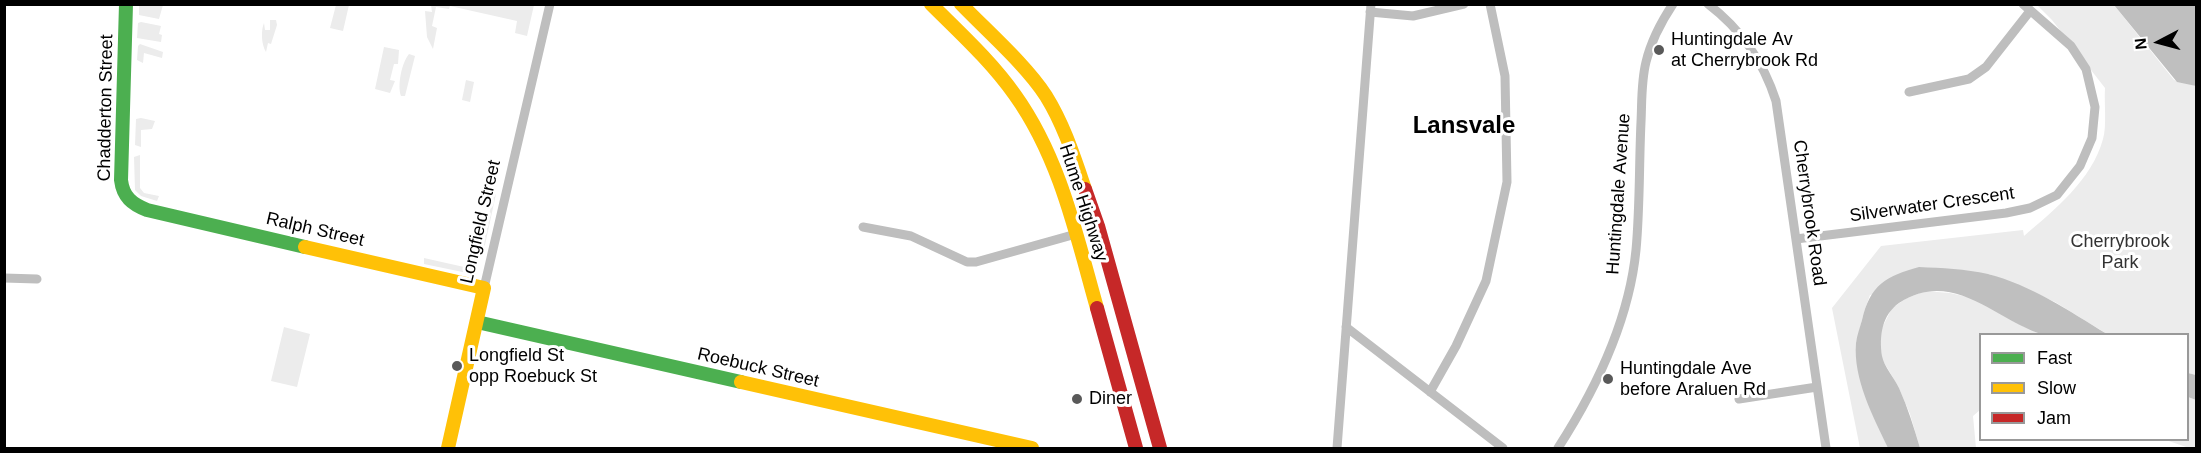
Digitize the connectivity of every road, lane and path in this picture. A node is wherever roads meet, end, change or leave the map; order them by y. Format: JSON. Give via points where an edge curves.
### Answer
{"nodes":[{"id":1,"x":126,"y":4,"type":"edge"},
{"id":2,"x":550,"y":4,"type":"edge"},
{"id":3,"x":930,"y":4,"type":"edge"},
{"id":4,"x":961,"y":4,"type":"edge"},
{"id":5,"x":1464,"y":4,"type":"edge"},
{"id":6,"x":1490,"y":4,"type":"edge"},
{"id":7,"x":1672,"y":4,"type":"edge"},
{"id":8,"x":1708,"y":4,"type":"edge"},
{"id":9,"x":1370,"y":8,"type":"edge"},
{"id":10,"x":2027,"y":8,"type":"edge"},
{"id":11,"x":1909,"y":92,"type":"dead end"},
{"id":12,"x":137,"y":206,"type":"joint"},
{"id":13,"x":863,"y":227,"type":"dead end"},
{"id":14,"x":1076,"y":234,"type":"junction"},
{"id":15,"x":1796,"y":239,"type":"junction"},
{"id":16,"x":4,"y":278,"type":"edge"},
{"id":17,"x":36,"y":279,"type":"dead end"},
{"id":18,"x":484,"y":288,"type":"junction"},
{"id":19,"x":477,"y":322,"type":"junction"},
{"id":20,"x":1346,"y":327,"type":"junction"},
{"id":21,"x":1817,"y":387,"type":"junction"},
{"id":22,"x":1430,"y":392,"type":"junction"},
{"id":23,"x":1739,"y":399,"type":"dead end"},
{"id":24,"x":448,"y":448,"type":"edge"},
{"id":25,"x":1032,"y":448,"type":"edge"},
{"id":26,"x":1136,"y":448,"type":"edge"},
{"id":27,"x":1160,"y":448,"type":"edge"},
{"id":28,"x":1337,"y":448,"type":"edge"},
{"id":29,"x":1503,"y":448,"type":"edge"},
{"id":30,"x":1558,"y":448,"type":"edge"},
{"id":31,"x":1826,"y":448,"type":"edge"}],
"edges":[{"from":1,"to":12,"type":"main road","name":"Chadderton Street","via":[[121,180],[125,197]]},
{"from":2,"to":18,"type":"street","name":"Longfield Street"},
{"from":3,"to":14,"type":"main road","name":"Hume Highway","via":[[978,51],[1025,110],[1055,166]]},
{"from":4,"to":27,"type":"main road","name":"Hume Highway","via":[[1033,79],[1065,131],[1098,226]]},
{"from":5,"to":9,"type":"street","via":[[1413,16]]},
{"from":6,"to":22,"type":"street","via":[[1505,76],[1507,182],[1486,281]]},
{"from":7,"to":30,"type":"street","name":"Huntingdale Avenue","via":[[1653,39],[1643,75],[1636,251],[1630,287],[1599,377]]},
{"from":8,"to":15,"type":"street","name":"Cherrybrook Road","via":[[1752,48],[1769,81],[1776,101]]},
{"from":9,"to":20,"type":"street"},
{"from":10,"to":11,"type":"street","via":[[1986,67],[1970,79]]},
{"from":10,"to":15,"type":"street","name":"Silverwater Crescent","via":[[2071,46],[2086,69],[2095,106],[2092,138],[2080,166],[2057,195],[2030,208],[2006,213]]},
{"from":12,"to":18,"type":"main road","name":"Ralph Street"},
{"from":13,"to":14,"type":"street","via":[[911,236],[968,262]]},
{"from":14,"to":26,"type":"main road","name":"Hume Highway"},
{"from":15,"to":21,"type":"street","name":"Cherrybrook Road"},
{"from":16,"to":17,"type":"street"},
{"from":18,"to":19,"type":"main road","name":"Longfield Street"},
{"from":19,"to":24,"type":"main road","name":"Longfield Street"},
{"from":19,"to":25,"type":"main road","name":"Roebuck Street"},
{"from":20,"to":22,"type":"street"},
{"from":20,"to":28,"type":"street"},
{"from":21,"to":23,"type":"street"},
{"from":21,"to":31,"type":"street","name":"Cherrybrook Road"},
{"from":22,"to":29,"type":"street"}]}
